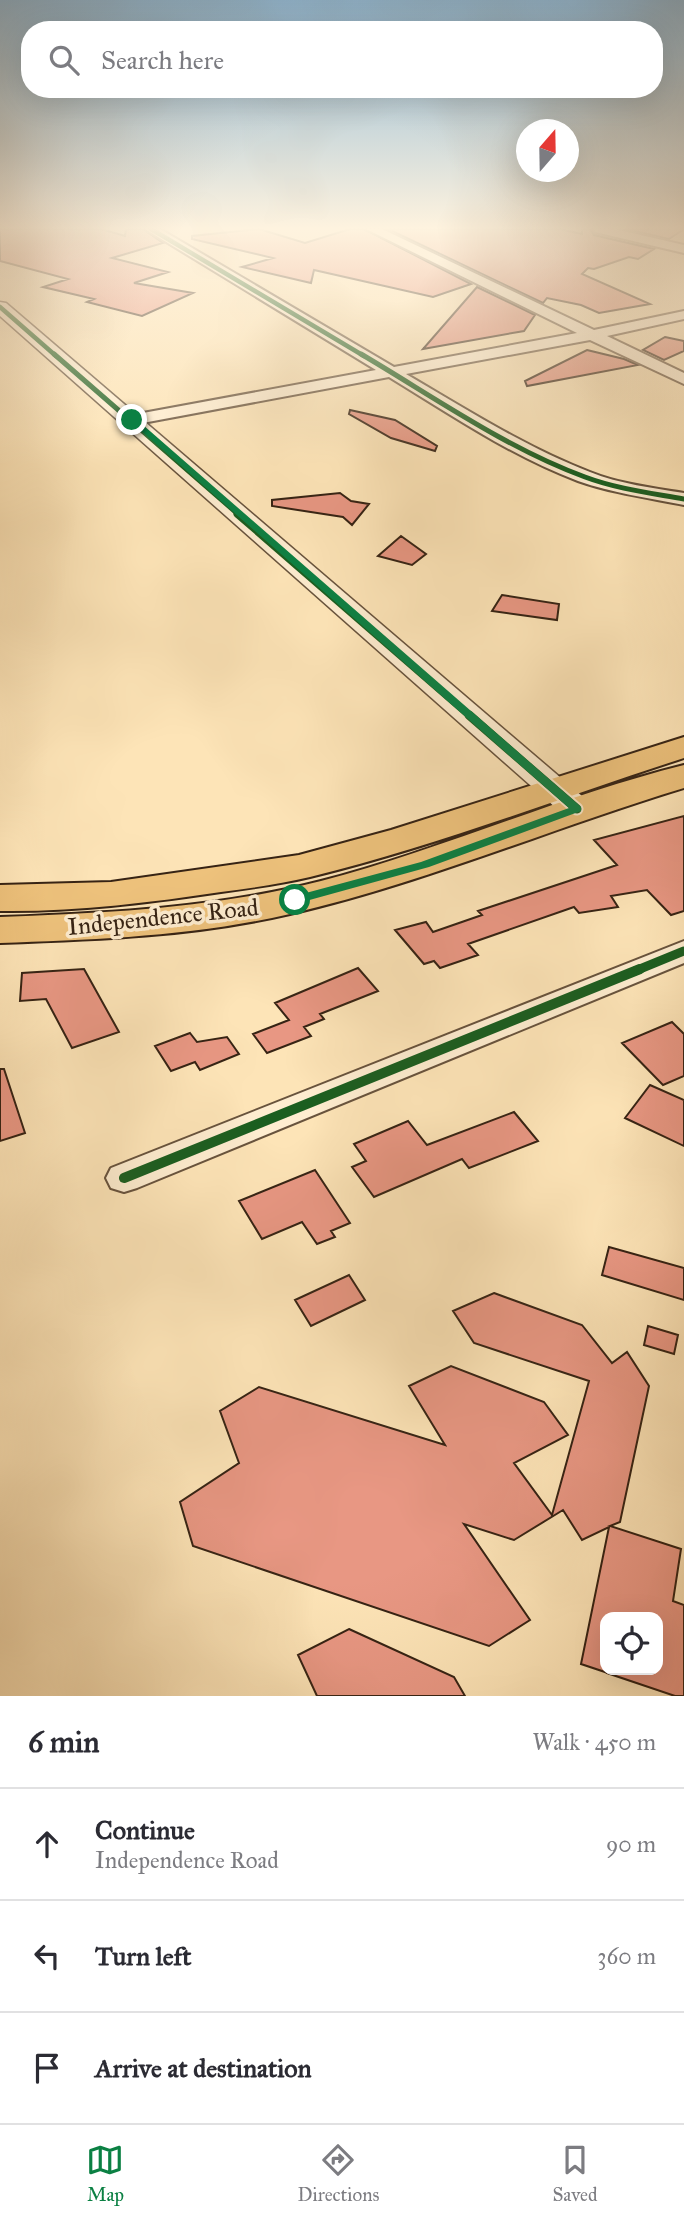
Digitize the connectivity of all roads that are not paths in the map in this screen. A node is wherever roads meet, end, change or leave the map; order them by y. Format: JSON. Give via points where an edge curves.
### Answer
{"nodes":[{"id":1,"x":283,"y":308,"type":"edge"},
{"id":2,"x":536,"y":308,"type":"edge"},
{"id":3,"x":4,"y":314,"type":"edge"},
{"id":4,"x":684,"y":315,"type":"edge"},
{"id":5,"x":591,"y":335,"type":"junction"},
{"id":6,"x":391,"y":373,"type":"junction"},
{"id":7,"x":684,"y":379,"type":"edge"},
{"id":8,"x":132,"y":420,"type":"junction"},
{"id":9,"x":684,"y":499,"type":"edge"},
{"id":10,"x":684,"y":747,"type":"edge"},
{"id":11,"x":684,"y":776,"type":"edge"},
{"id":12,"x":565,"y":799,"type":"junction"},
{"id":13,"x":0,"y":898,"type":"edge"},
{"id":14,"x":0,"y":930,"type":"edge"},
{"id":15,"x":684,"y":951,"type":"edge"},
{"id":16,"x":124,"y":1178,"type":"dead end"}],
"edges":[{"from":1,"to":6,"type":"street"},
{"from":2,"to":5,"type":"street"},
{"from":3,"to":8,"type":"street"},
{"from":4,"to":5,"type":"street"},
{"from":5,"to":6,"type":"street"},
{"from":5,"to":7,"type":"street"},
{"from":6,"to":8,"type":"street"},
{"from":6,"to":9,"type":"street","via":[[554,465],[619,487]]},
{"from":8,"to":12,"type":"street"},
{"from":10,"to":12,"type":"main road","name":"Independence Road"},
{"from":11,"to":12,"type":"main road","name":"Independence Road"},
{"from":12,"to":13,"type":"main road","name":"Independence Road","via":[[307,866],[108,895]]},
{"from":12,"to":14,"type":"main road","name":"Independence Road","via":[[425,864],[260,907],[100,927]]},
{"from":15,"to":16,"type":"street"}]}
